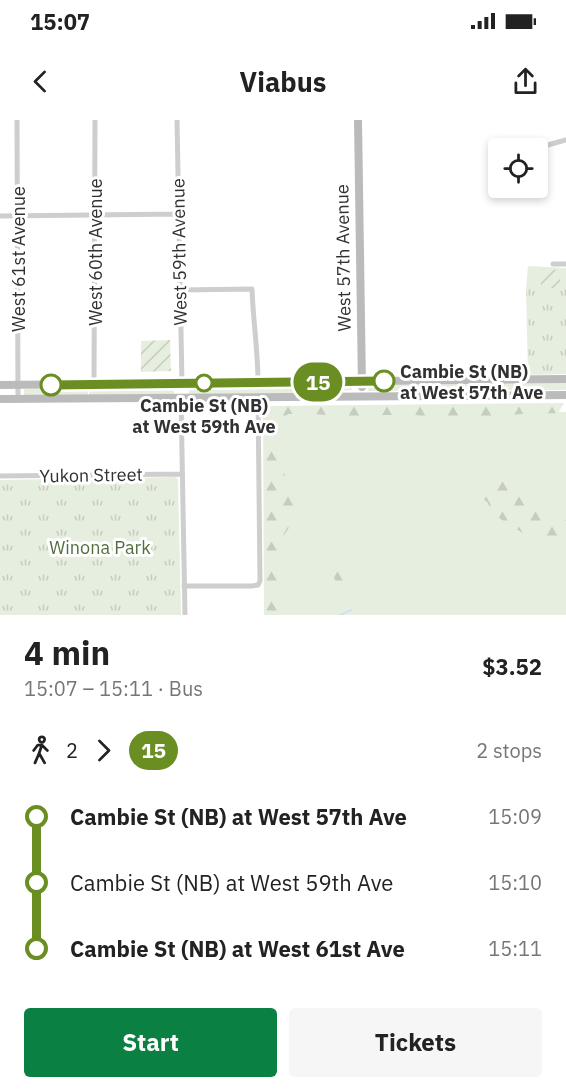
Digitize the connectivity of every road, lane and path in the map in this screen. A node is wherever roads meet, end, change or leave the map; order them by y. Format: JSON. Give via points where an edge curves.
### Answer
{"nodes":[{"id":1,"x":17,"y":120,"type":"edge"},
{"id":2,"x":95,"y":120,"type":"edge"},
{"id":3,"x":177,"y":120,"type":"edge"},
{"id":4,"x":358,"y":120,"type":"edge"},
{"id":5,"x":566,"y":140,"type":"edge"},
{"id":6,"x":548,"y":145,"type":"edge"},
{"id":7,"x":178,"y":214,"type":"junction"},
{"id":8,"x":0,"y":216,"type":"edge"},
{"id":9,"x":19,"y":216,"type":"junction"},
{"id":10,"x":96,"y":216,"type":"junction"},
{"id":11,"x":553,"y":264,"type":"dead end"},
{"id":12,"x":566,"y":264,"type":"edge"},
{"id":13,"x":180,"y":290,"type":"junction"},
{"id":14,"x":566,"y":379,"type":"edge"},
{"id":15,"x":362,"y":381,"type":"junction"},
{"id":16,"x":258,"y":383,"type":"junction"},
{"id":17,"x":94,"y":384,"type":"junction"},
{"id":18,"x":0,"y":385,"type":"edge"},
{"id":19,"x":18,"y":385,"type":"junction"},
{"id":20,"x":181,"y":388,"type":"junction"},
{"id":21,"x":362,"y":395,"type":"junction"},
{"id":22,"x":566,"y":395,"type":"edge"},
{"id":23,"x":258,"y":396,"type":"junction"},
{"id":24,"x":0,"y":399,"type":"edge"},
{"id":25,"x":18,"y":399,"type":"junction"},
{"id":26,"x":182,"y":474,"type":"junction"},
{"id":27,"x":0,"y":476,"type":"edge"},
{"id":28,"x":184,"y":586,"type":"junction"},
{"id":29,"x":185,"y":615,"type":"edge"}],
"edges":[{"from":1,"to":9,"type":"street","name":"West 61st Avenue"},
{"from":2,"to":10,"type":"street","name":"West 60th Avenue"},
{"from":3,"to":7,"type":"street","name":"West 59th Avenue"},
{"from":4,"to":15,"type":"main road","name":"West 57th Avenue"},
{"from":5,"to":6,"type":"street"},
{"from":7,"to":10,"type":"street"},
{"from":7,"to":13,"type":"street","name":"West 59th Avenue"},
{"from":8,"to":9,"type":"street"},
{"from":9,"to":10,"type":"street"},
{"from":9,"to":19,"type":"street","name":"West 61st Avenue"},
{"from":10,"to":17,"type":"street","name":"West 60th Avenue"},
{"from":11,"to":12,"type":"street"},
{"from":13,"to":16,"type":"street","via":[[252,289]]},
{"from":13,"to":20,"type":"street","name":"West 59th Avenue"},
{"from":14,"to":15,"type":"main road"},
{"from":15,"to":16,"type":"main road"},
{"from":15,"to":21,"type":"main road","name":"West 57th Avenue"},
{"from":16,"to":20,"type":"main road"},
{"from":17,"to":19,"type":"main road"},
{"from":17,"to":20,"type":"main road"},
{"from":18,"to":19,"type":"main road"},
{"from":19,"to":25,"type":"street","name":"West 61st Avenue"},
{"from":20,"to":23,"type":"main road"},
{"from":20,"to":25,"type":"main road"},
{"from":20,"to":26,"type":"street","name":"West 59th Avenue"},
{"from":21,"to":22,"type":"main road"},
{"from":21,"to":23,"type":"main road"},
{"from":23,"to":28,"type":"street","via":[[261,578],[258,585]]},
{"from":24,"to":25,"type":"main road"},
{"from":26,"to":27,"type":"street","name":"Yukon Street"},
{"from":26,"to":28,"type":"street","name":"West 59th Avenue"},
{"from":28,"to":29,"type":"street","name":"West 59th Avenue"}]}
